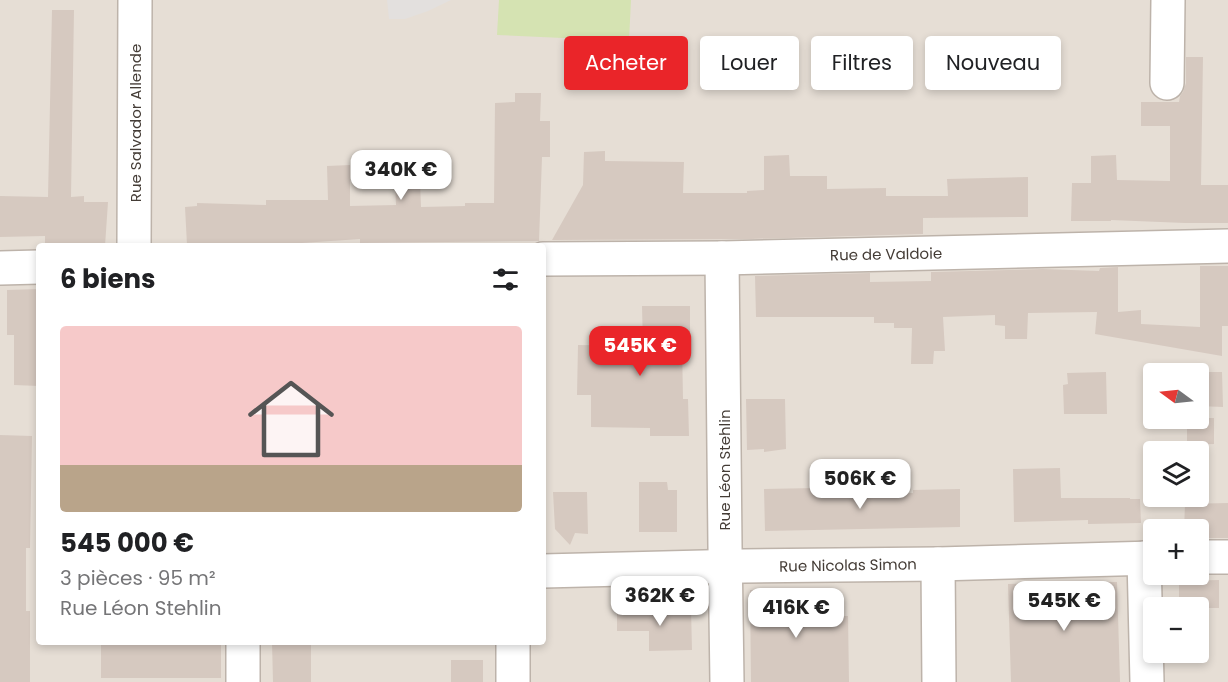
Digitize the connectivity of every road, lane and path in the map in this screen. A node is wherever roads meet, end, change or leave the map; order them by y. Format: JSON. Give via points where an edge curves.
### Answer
{"nodes":[{"id":1,"x":135,"y":0,"type":"edge"},
{"id":2,"x":1168,"y":0,"type":"edge"},
{"id":3,"x":1167,"y":83,"type":"dead end"},
{"id":4,"x":134,"y":243,"type":"edge"},
{"id":5,"x":1228,"y":246,"type":"edge"},
{"id":6,"x":722,"y":258,"type":"junction"},
{"id":7,"x":546,"y":259,"type":"edge"},
{"id":8,"x":36,"y":267,"type":"edge"},
{"id":9,"x":0,"y":268,"type":"edge"},
{"id":10,"x":1228,"y":557,"type":"edge"},
{"id":11,"x":1143,"y":558,"type":"edge"},
{"id":12,"x":1209,"y":558,"type":"edge"},
{"id":13,"x":938,"y":564,"type":"junction"},
{"id":14,"x":725,"y":567,"type":"junction"},
{"id":15,"x":546,"y":571,"type":"edge"},
{"id":16,"x":1149,"y":585,"type":"edge"},
{"id":17,"x":243,"y":645,"type":"edge"},
{"id":18,"x":513,"y":645,"type":"edge"},
{"id":19,"x":243,"y":682,"type":"edge"},
{"id":20,"x":513,"y":682,"type":"edge"},
{"id":21,"x":727,"y":682,"type":"edge"},
{"id":22,"x":939,"y":682,"type":"edge"},
{"id":23,"x":1147,"y":682,"type":"edge"}],
"edges":[{"from":1,"to":4,"type":"street","name":"Rue Salvador Allende"},
{"from":2,"to":3,"type":"street"},
{"from":5,"to":6,"type":"street","name":"Rue de Valdoie"},
{"from":6,"to":7,"type":"street","name":"Rue de Valdoie"},
{"from":6,"to":14,"type":"street","name":"Rue Léon Stehlin"},
{"from":8,"to":9,"type":"street"},
{"from":10,"to":12,"type":"street"},
{"from":11,"to":13,"type":"street","name":"Rue Nicolas Simon"},
{"from":13,"to":14,"type":"street","name":"Rue Nicolas Simon"},
{"from":13,"to":22,"type":"street"},
{"from":14,"to":15,"type":"street","name":"Rue Nicolas Simon"},
{"from":14,"to":21,"type":"street","name":"Rue Léon Stehlin"},
{"from":16,"to":23,"type":"street"},
{"from":17,"to":19,"type":"street"},
{"from":18,"to":20,"type":"street"}]}
